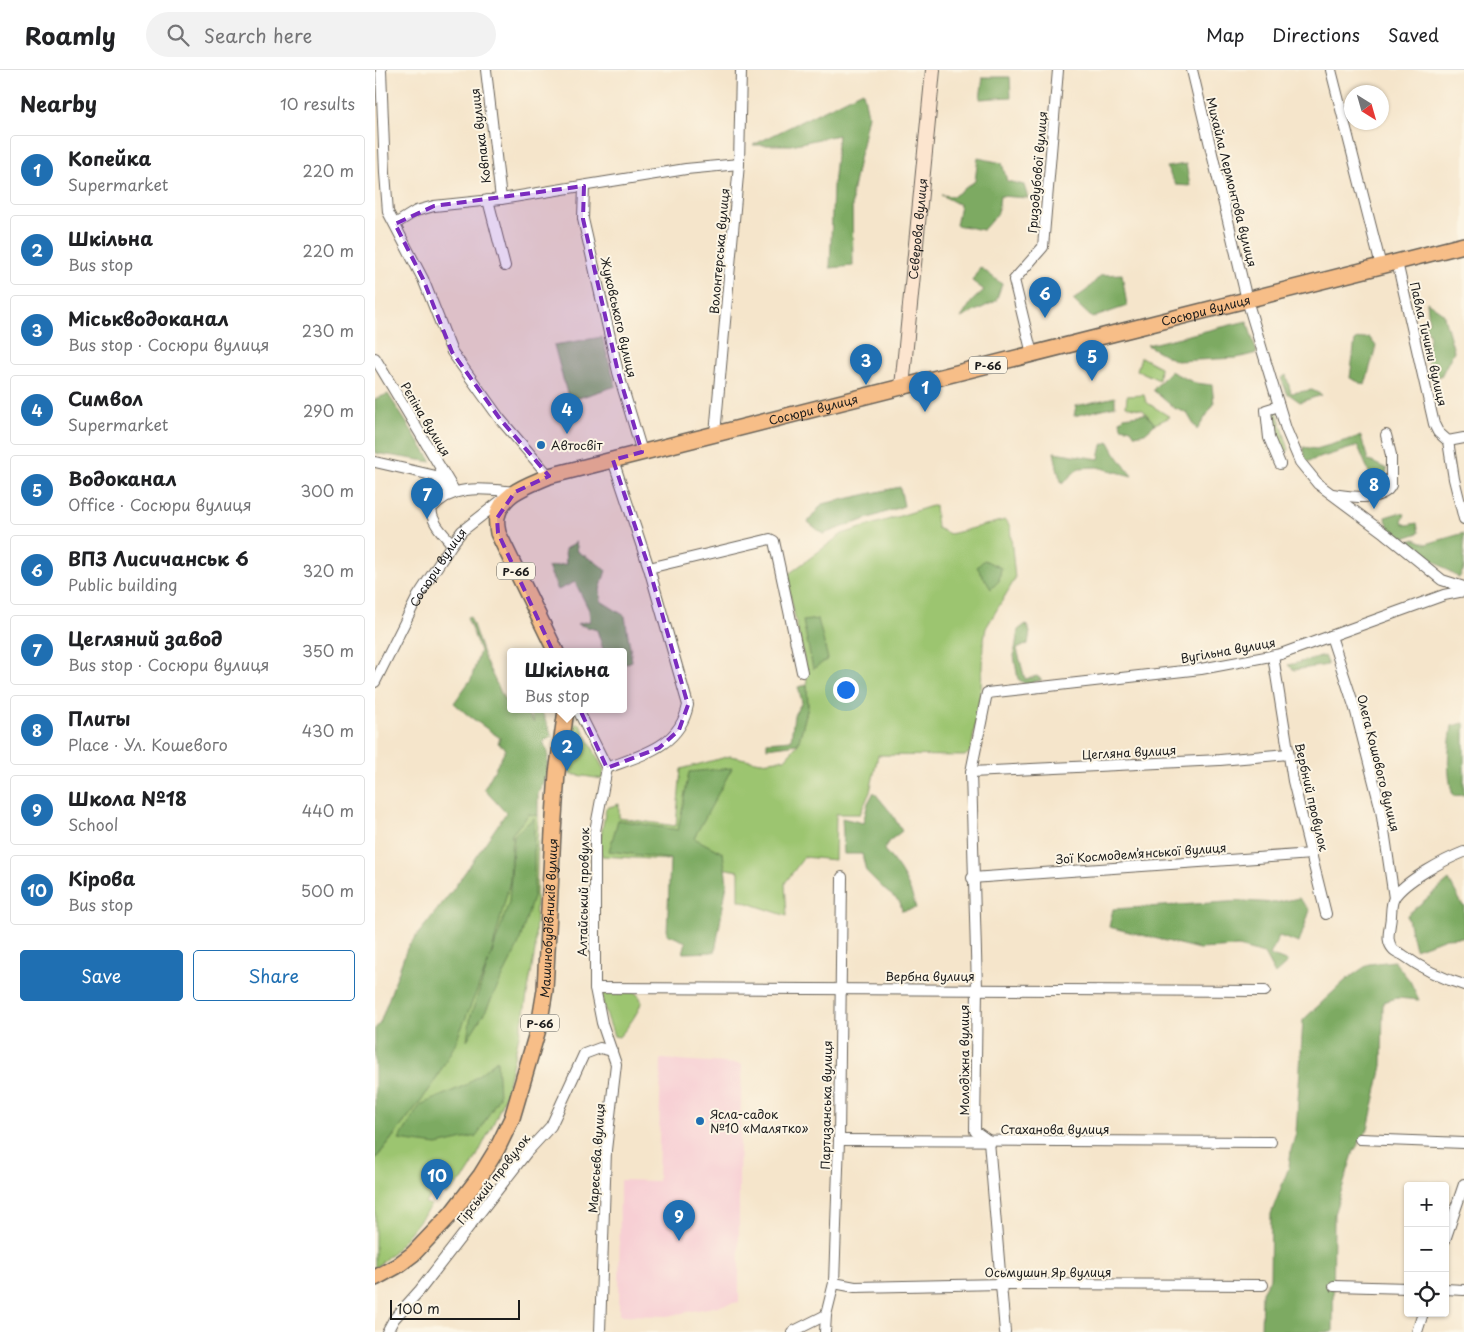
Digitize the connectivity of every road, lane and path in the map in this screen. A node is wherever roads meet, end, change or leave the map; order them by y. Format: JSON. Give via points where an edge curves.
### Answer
{"nodes":[{"id":1,"x":381,"y":70,"type":"edge"},
{"id":2,"x":486,"y":70,"type":"edge"},
{"id":3,"x":741,"y":70,"type":"edge"},
{"id":4,"x":933,"y":70,"type":"edge"},
{"id":5,"x":1058,"y":70,"type":"edge"},
{"id":6,"x":1192,"y":70,"type":"edge"},
{"id":7,"x":1331,"y":70,"type":"edge"},
{"id":8,"x":739,"y":164,"type":"junction"},
{"id":9,"x":584,"y":186,"type":"junction"},
{"id":10,"x":501,"y":199,"type":"junction"},
{"id":11,"x":488,"y":200,"type":"junction"},
{"id":12,"x":395,"y":224,"type":"junction"},
{"id":13,"x":1464,"y":245,"type":"edge"},
{"id":14,"x":1397,"y":262,"type":"junction"},
{"id":15,"x":505,"y":266,"type":"dead end"},
{"id":16,"x":1381,"y":266,"type":"junction"},
{"id":17,"x":1247,"y":300,"type":"junction"},
{"id":18,"x":1032,"y":354,"type":"junction"},
{"id":19,"x":375,"y":358,"type":"edge"},
{"id":20,"x":902,"y":387,"type":"junction"},
{"id":21,"x":1279,"y":406,"type":"junction"},
{"id":22,"x":715,"y":434,"type":"junction"},
{"id":23,"x":1386,"y":435,"type":"dead end"},
{"id":24,"x":1464,"y":438,"type":"edge"},
{"id":25,"x":1448,"y":441,"type":"junction"},
{"id":26,"x":642,"y":452,"type":"junction"},
{"id":27,"x":613,"y":460,"type":"junction"},
{"id":28,"x":375,"y":462,"type":"edge"},
{"id":29,"x":1280,"y":464,"type":"dead end"},
{"id":30,"x":549,"y":476,"type":"junction"},
{"id":31,"x":453,"y":492,"type":"junction"},
{"id":32,"x":515,"y":492,"type":"junction"},
{"id":33,"x":1331,"y":494,"type":"junction"},
{"id":34,"x":1464,"y":519,"type":"edge"},
{"id":35,"x":452,"y":544,"type":"junction"},
{"id":36,"x":649,"y":568,"type":"junction"},
{"id":37,"x":1464,"y":589,"type":"edge"},
{"id":38,"x":1331,"y":636,"type":"junction"},
{"id":39,"x":554,"y":648,"type":"edge"},
{"id":40,"x":1273,"y":656,"type":"junction"},
{"id":41,"x":802,"y":672,"type":"dead end"},
{"id":42,"x":375,"y":682,"type":"edge"},
{"id":43,"x":987,"y":693,"type":"joint"},
{"id":44,"x":565,"y":713,"type":"edge"},
{"id":45,"x":580,"y":713,"type":"edge"},
{"id":46,"x":1288,"y":754,"type":"junction"},
{"id":47,"x":607,"y":768,"type":"junction"},
{"id":48,"x":971,"y":772,"type":"junction"},
{"id":49,"x":1464,"y":852,"type":"edge"},
{"id":50,"x":1312,"y":854,"type":"junction"},
{"id":51,"x":842,"y":877,"type":"dead end"},
{"id":52,"x":973,"y":878,"type":"junction"},
{"id":53,"x":1394,"y":898,"type":"junction"},
{"id":54,"x":1326,"y":914,"type":"dead end"},
{"id":55,"x":1464,"y":986,"type":"edge"},
{"id":56,"x":595,"y":988,"type":"junction"},
{"id":57,"x":840,"y":988,"type":"junction"},
{"id":58,"x":977,"y":989,"type":"junction"},
{"id":59,"x":1265,"y":991,"type":"dead end"},
{"id":60,"x":612,"y":1051,"type":"junction"},
{"id":61,"x":1361,"y":1139,"type":"dead end"},
{"id":62,"x":839,"y":1140,"type":"junction"},
{"id":63,"x":989,"y":1141,"type":"junction"},
{"id":64,"x":1271,"y":1142,"type":"dead end"},
{"id":65,"x":1464,"y":1143,"type":"edge"},
{"id":66,"x":1464,"y":1184,"type":"edge"},
{"id":67,"x":1449,"y":1228,"type":"edge"},
{"id":68,"x":375,"y":1278,"type":"edge"},
{"id":69,"x":834,"y":1284,"type":"junction"},
{"id":70,"x":1002,"y":1284,"type":"junction"},
{"id":71,"x":1263,"y":1285,"type":"dead end"},
{"id":72,"x":1334,"y":1286,"type":"dead end"},
{"id":73,"x":1404,"y":1288,"type":"edge"},
{"id":74,"x":1449,"y":1290,"type":"edge"},
{"id":75,"x":1464,"y":1290,"type":"edge"},
{"id":76,"x":826,"y":1315,"type":"junction"},
{"id":77,"x":1422,"y":1317,"type":"edge"},
{"id":78,"x":387,"y":1332,"type":"edge"},
{"id":79,"x":600,"y":1332,"type":"edge"},
{"id":80,"x":791,"y":1332,"type":"edge"},
{"id":81,"x":825,"y":1332,"type":"edge"},
{"id":82,"x":1005,"y":1332,"type":"edge"},
{"id":83,"x":1417,"y":1332,"type":"edge"}],
"edges":[{"from":1,"to":12,"type":"street","via":[[388,212]]},
{"from":2,"to":10,"type":"street","name":"Ковпака вулиця"},
{"from":3,"to":8,"type":"street","name":"Волонтерська вулиця"},
{"from":4,"to":20,"type":"main road","name":"Сєверова вулиця"},
{"from":5,"to":18,"type":"street","name":"Гризодубової вулиця","via":[[1043,247],[1014,280]]},
{"from":6,"to":17,"type":"street","name":"Михайла Лермонтова вулиця"},
{"from":7,"to":16,"type":"street"},
{"from":8,"to":9,"type":"street"},
{"from":8,"to":22,"type":"street","name":"Волонтерська вулиця"},
{"from":9,"to":10,"type":"street"},
{"from":9,"to":26,"type":"street","name":"Жуковського вулиця","via":[[583,219],[618,372]]},
{"from":10,"to":11,"type":"street"},
{"from":11,"to":12,"type":"street","via":[[434,206],[416,211]]},
{"from":11,"to":15,"type":"street"},
{"from":12,"to":30,"type":"street","via":[[423,278],[451,352],[499,419]]},
{"from":13,"to":14,"type":"main road","name":"Сосюри вулиця","number":"Р-66"},
{"from":14,"to":16,"type":"main road","name":"Сосюри вулиця","number":"Р-66"},
{"from":14,"to":25,"type":"street","name":"Павла Тичини вулиця","via":[[1434,424]]},
{"from":16,"to":17,"type":"main road","name":"Сосюри вулиця","number":"Р-66"},
{"from":17,"to":18,"type":"main road","name":"Сосюри вулиця","number":"Р-66"},
{"from":17,"to":21,"type":"street","name":"Михайла Лермонтова вулиця"},
{"from":18,"to":20,"type":"main road","name":"Сосюри вулиця","number":"Р-66"},
{"from":19,"to":31,"type":"street","name":"Рєпіна вулиця"},
{"from":20,"to":22,"type":"main road","name":"Сосюри вулиця","number":"Р-66"},
{"from":21,"to":29,"type":"street","via":[[1266,410],[1269,438]]},
{"from":21,"to":33,"type":"street","name":"Михайла Лермонтова вулиця","via":[[1300,462]]},
{"from":22,"to":26,"type":"main road","name":"Сосюри вулиця","number":"Р-66"},
{"from":23,"to":33,"type":"street","via":[[1391,455],[1389,489],[1373,497]]},
{"from":24,"to":25,"type":"street"},
{"from":25,"to":34,"type":"street"},
{"from":26,"to":27,"type":"main road","name":"Сосюри вулиця","number":"Р-66"},
{"from":27,"to":30,"type":"main road","name":"Сосюри вулиця","number":"Р-66"},
{"from":27,"to":36,"type":"street"},
{"from":28,"to":31,"type":"street","via":[[436,476]]},
{"from":30,"to":32,"type":"main road","name":"Сосюри вулиця","number":"Р-66"},
{"from":31,"to":32,"type":"street","via":[[481,488]]},
{"from":31,"to":35,"type":"street","via":[[431,509],[435,524]]},
{"from":32,"to":35,"type":"street","name":"Сосюри вулиця","via":[[477,518]]},
{"from":32,"to":39,"type":"main road","number":"Р-66","via":[[502,504],[497,518],[498,533]]},
{"from":33,"to":37,"type":"street","name":"Михайла Лермонтова вулиця","via":[[1442,580]]},
{"from":35,"to":42,"type":"street","name":"Сосюри вулиця","via":[[418,596]]},
{"from":36,"to":41,"type":"street","via":[[770,539]]},
{"from":36,"to":47,"type":"street","via":[[688,706],[686,718],[679,730],[659,748]]},
{"from":37,"to":38,"type":"street","name":"Вугільна вулиця"},
{"from":38,"to":40,"type":"street","name":"Вугільна вулиця"},
{"from":38,"to":53,"type":"street","name":"Олега Кошового вулиця","via":[[1356,712],[1381,810]]},
{"from":40,"to":43,"type":"street","name":"Вугільна вулиця","via":[[1192,671]]},
{"from":40,"to":46,"type":"street","name":"Вербний провулок"},
{"from":43,"to":48,"type":"street","name":"Молодіжна вулиця"},
{"from":44,"to":68,"type":"main road","name":"Машинобудівників вулиця","number":"Р-66","via":[[557,773],[545,990],[539,1026],[512,1118],[497,1149],[451,1214],[413,1254]]},
{"from":45,"to":47,"type":"street"},
{"from":46,"to":48,"type":"street","name":"Цегляна вулиця"},
{"from":46,"to":50,"type":"street","name":"Вербний провулок"},
{"from":47,"to":56,"type":"street","name":"Алтайський провулок","via":[[595,831]]},
{"from":48,"to":52,"type":"street","name":"Молодіжна вулиця"},
{"from":49,"to":53,"type":"street","via":[[1443,861]]},
{"from":50,"to":52,"type":"street","name":"Зої Космодем’янської вулиця"},
{"from":50,"to":54,"type":"street","name":"Вербний провулок"},
{"from":51,"to":57,"type":"street","name":"Партизанська вулиця"},
{"from":52,"to":58,"type":"street","name":"Молодіжна вулиця"},
{"from":53,"to":55,"type":"street","name":"Олега Кошового вулиця","via":[[1387,938],[1393,950],[1440,978]]},
{"from":56,"to":57,"type":"street","name":"Вербна вулиця"},
{"from":56,"to":60,"type":"street","name":"Маресьєва вулиця"},
{"from":57,"to":58,"type":"street","name":"Вербна вулиця"},
{"from":57,"to":62,"type":"street","name":"Партизанська вулиця"},
{"from":58,"to":59,"type":"street","name":"Вербна вулиця"},
{"from":58,"to":63,"type":"street","name":"Молодіжна вулиця","via":[[975,1131]]},
{"from":60,"to":78,"type":"street","name":"Гірський провулок","via":[[601,1048],[584,1054],[551,1126],[527,1152],[421,1290],[394,1319]]},
{"from":60,"to":79,"type":"street","name":"Маресьєва вулиця","via":[[616,1064],[606,1150]]},
{"from":61,"to":65,"type":"street"},
{"from":62,"to":63,"type":"street","name":"Стаханова вулиця"},
{"from":62,"to":69,"type":"street","name":"Партизанська вулиця"},
{"from":63,"to":64,"type":"street","name":"Стаханова вулиця"},
{"from":63,"to":70,"type":"street"},
{"from":66,"to":67,"type":"street"},
{"from":69,"to":70,"type":"street","name":"Осьмушин Яр вулиця"},
{"from":69,"to":76,"type":"street","name":"Партизанська вулиця"},
{"from":70,"to":71,"type":"street","name":"Осьмушин Яр вулиця"},
{"from":70,"to":82,"type":"street"},
{"from":72,"to":73,"type":"street"},
{"from":74,"to":75,"type":"street"},
{"from":76,"to":80,"type":"street"},
{"from":76,"to":81,"type":"street","name":"Партизанська вулиця"},
{"from":77,"to":83,"type":"street"}]}
